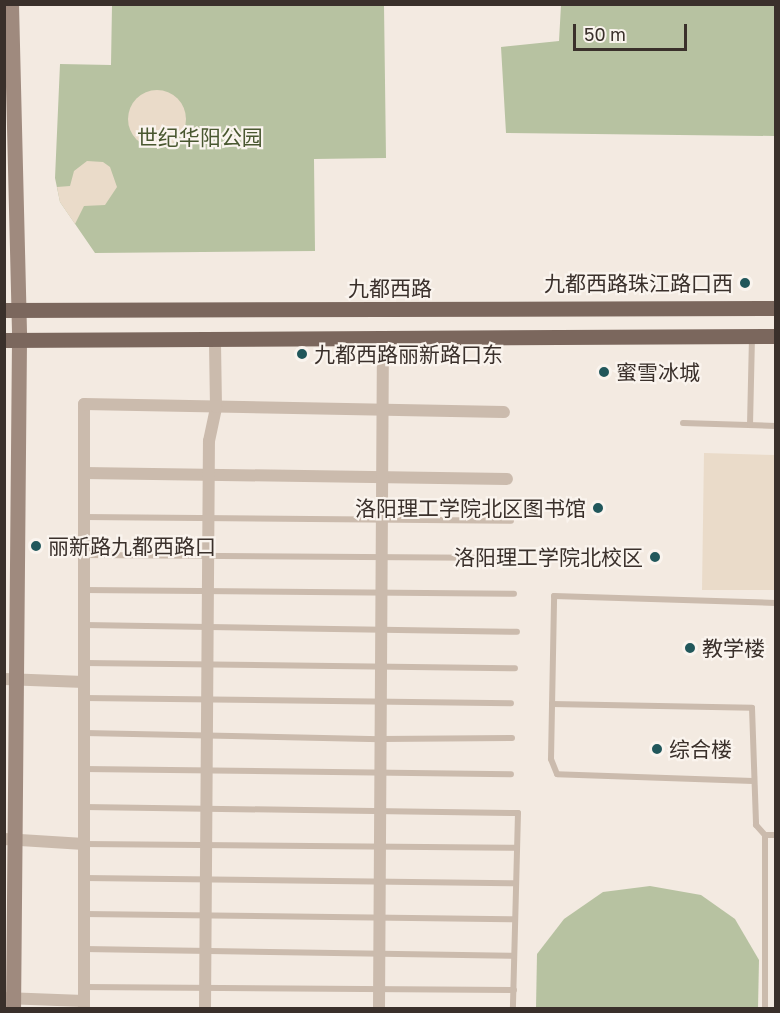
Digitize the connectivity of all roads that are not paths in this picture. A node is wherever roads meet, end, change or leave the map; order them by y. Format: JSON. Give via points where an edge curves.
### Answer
{"nodes":[{"id":1,"x":11,"y":4,"type":"edge"},
{"id":2,"x":776,"y":308,"type":"edge"},
{"id":3,"x":12,"y":309,"type":"edge"},
{"id":4,"x":752,"y":336,"type":"junction"},
{"id":5,"x":776,"y":336,"type":"edge"},
{"id":6,"x":383,"y":339,"type":"junction"},
{"id":7,"x":12,"y":340,"type":"edge"},
{"id":8,"x":215,"y":340,"type":"junction"},
{"id":9,"x":216,"y":407,"type":"junction"},
{"id":10,"x":382,"y":410,"type":"junction"},
{"id":11,"x":504,"y":412,"type":"dead end"},
{"id":12,"x":683,"y":423,"type":"dead end"},
{"id":13,"x":750,"y":425,"type":"junction"},
{"id":14,"x":776,"y":426,"type":"edge"},
{"id":15,"x":84,"y":473,"type":"junction"},
{"id":16,"x":210,"y":475,"type":"junction"},
{"id":17,"x":382,"y":477,"type":"junction"},
{"id":18,"x":507,"y":479,"type":"dead end"},
{"id":19,"x":84,"y":517,"type":"junction"},
{"id":20,"x":209,"y":518,"type":"junction"},
{"id":21,"x":382,"y":520,"type":"junction"},
{"id":22,"x":511,"y":521,"type":"dead end"},
{"id":23,"x":84,"y":555,"type":"junction"},
{"id":24,"x":209,"y":557,"type":"junction"},
{"id":25,"x":381,"y":558,"type":"junction"},
{"id":26,"x":514,"y":558,"type":"dead end"},
{"id":27,"x":84,"y":591,"type":"junction"},
{"id":28,"x":381,"y":593,"type":"junction"},
{"id":29,"x":208,"y":594,"type":"junction"},
{"id":30,"x":514,"y":594,"type":"dead end"},
{"id":31,"x":776,"y":603,"type":"edge"},
{"id":32,"x":84,"y":624,"type":"junction"},
{"id":33,"x":208,"y":626,"type":"junction"},
{"id":34,"x":381,"y":630,"type":"junction"},
{"id":35,"x":517,"y":632,"type":"dead end"},
{"id":36,"x":84,"y":663,"type":"junction"},
{"id":37,"x":208,"y":666,"type":"junction"},
{"id":38,"x":381,"y":667,"type":"junction"},
{"id":39,"x":515,"y":668,"type":"dead end"},
{"id":40,"x":10,"y":679,"type":"edge"},
{"id":41,"x":84,"y":682,"type":"junction"},
{"id":42,"x":84,"y":698,"type":"junction"},
{"id":43,"x":208,"y":700,"type":"junction"},
{"id":44,"x":511,"y":703,"type":"dead end"},
{"id":45,"x":381,"y":704,"type":"junction"},
{"id":46,"x":552,"y":704,"type":"junction"},
{"id":47,"x":84,"y":733,"type":"junction"},
{"id":48,"x":207,"y":736,"type":"junction"},
{"id":49,"x":512,"y":738,"type":"dead end"},
{"id":50,"x":381,"y":739,"type":"junction"},
{"id":51,"x":84,"y":769,"type":"junction"},
{"id":52,"x":207,"y":772,"type":"junction"},
{"id":53,"x":381,"y":773,"type":"junction"},
{"id":54,"x":511,"y":774,"type":"dead end"},
{"id":55,"x":753,"y":781,"type":"junction"},
{"id":56,"x":84,"y":807,"type":"junction"},
{"id":57,"x":207,"y":808,"type":"junction"},
{"id":58,"x":380,"y":810,"type":"junction"},
{"id":59,"x":765,"y":835,"type":"junction"},
{"id":60,"x":776,"y":835,"type":"edge"},
{"id":61,"x":9,"y":839,"type":"edge"},
{"id":62,"x":84,"y":844,"type":"junction"},
{"id":63,"x":207,"y":844,"type":"junction"},
{"id":64,"x":380,"y":845,"type":"junction"},
{"id":65,"x":517,"y":848,"type":"junction"},
{"id":66,"x":84,"y":878,"type":"junction"},
{"id":67,"x":206,"y":882,"type":"junction"},
{"id":68,"x":380,"y":882,"type":"junction"},
{"id":69,"x":516,"y":883,"type":"junction"},
{"id":70,"x":84,"y":915,"type":"junction"},
{"id":71,"x":206,"y":918,"type":"junction"},
{"id":72,"x":380,"y":918,"type":"junction"},
{"id":73,"x":515,"y":919,"type":"junction"},
{"id":74,"x":84,"y":948,"type":"junction"},
{"id":75,"x":206,"y":953,"type":"junction"},
{"id":76,"x":380,"y":955,"type":"junction"},
{"id":77,"x":514,"y":956,"type":"junction"},
{"id":78,"x":84,"y":987,"type":"junction"},
{"id":79,"x":206,"y":989,"type":"junction"},
{"id":80,"x":514,"y":990,"type":"junction"},
{"id":81,"x":380,"y":991,"type":"junction"},
{"id":82,"x":10,"y":1002,"type":"edge"},
{"id":83,"x":84,"y":1005,"type":"edge"},
{"id":84,"x":205,"y":1008,"type":"edge"},
{"id":85,"x":380,"y":1008,"type":"edge"},
{"id":86,"x":513,"y":1008,"type":"edge"},
{"id":87,"x":765,"y":1008,"type":"edge"}],
"edges":[{"from":1,"to":3,"type":"main road"},
{"from":2,"to":3,"type":"main road","name":"九都西路"},
{"from":3,"to":7,"type":"main road"},
{"from":4,"to":5,"type":"main road"},
{"from":4,"to":6,"type":"main road"},
{"from":4,"to":13,"type":"lane"},
{"from":6,"to":8,"type":"main road"},
{"from":6,"to":10,"type":"street"},
{"from":7,"to":8,"type":"main road"},
{"from":7,"to":40,"type":"main road"},
{"from":8,"to":9,"type":"street"},
{"from":9,"to":10,"type":"street"},
{"from":9,"to":15,"type":"street","via":[[84,404]]},
{"from":9,"to":16,"type":"street","via":[[209,441]]},
{"from":10,"to":11,"type":"street"},
{"from":10,"to":17,"type":"street"},
{"from":12,"to":13,"type":"lane"},
{"from":13,"to":14,"type":"lane"},
{"from":15,"to":16,"type":"street"},
{"from":15,"to":19,"type":"street"},
{"from":16,"to":17,"type":"street"},
{"from":16,"to":20,"type":"street"},
{"from":17,"to":18,"type":"street"},
{"from":17,"to":21,"type":"street"},
{"from":19,"to":20,"type":"lane"},
{"from":19,"to":23,"type":"street"},
{"from":20,"to":21,"type":"lane"},
{"from":20,"to":24,"type":"street"},
{"from":21,"to":22,"type":"lane"},
{"from":21,"to":25,"type":"street"},
{"from":23,"to":24,"type":"lane"},
{"from":23,"to":27,"type":"street"},
{"from":24,"to":25,"type":"lane"},
{"from":24,"to":29,"type":"street"},
{"from":25,"to":26,"type":"lane"},
{"from":25,"to":28,"type":"street"},
{"from":27,"to":29,"type":"lane"},
{"from":27,"to":32,"type":"street"},
{"from":28,"to":29,"type":"lane"},
{"from":28,"to":30,"type":"lane"},
{"from":28,"to":34,"type":"street"},
{"from":29,"to":33,"type":"street"},
{"from":31,"to":46,"type":"lane","via":[[554,596]]},
{"from":32,"to":33,"type":"lane"},
{"from":32,"to":36,"type":"street"},
{"from":33,"to":34,"type":"lane"},
{"from":33,"to":37,"type":"street"},
{"from":34,"to":35,"type":"lane"},
{"from":34,"to":38,"type":"street"},
{"from":36,"to":37,"type":"lane"},
{"from":36,"to":41,"type":"street"},
{"from":37,"to":38,"type":"lane"},
{"from":37,"to":43,"type":"street"},
{"from":38,"to":39,"type":"lane"},
{"from":38,"to":45,"type":"street"},
{"from":40,"to":41,"type":"street"},
{"from":40,"to":61,"type":"main road"},
{"from":41,"to":42,"type":"street"},
{"from":42,"to":43,"type":"lane"},
{"from":42,"to":47,"type":"street"},
{"from":43,"to":45,"type":"lane"},
{"from":43,"to":48,"type":"street"},
{"from":44,"to":45,"type":"lane"},
{"from":45,"to":50,"type":"street"},
{"from":46,"to":55,"type":"lane","via":[[551,759],[556,774]]},
{"from":46,"to":55,"type":"lane","via":[[752,708]]},
{"from":47,"to":48,"type":"lane"},
{"from":47,"to":51,"type":"street"},
{"from":48,"to":50,"type":"lane"},
{"from":48,"to":52,"type":"street"},
{"from":49,"to":50,"type":"lane"},
{"from":50,"to":53,"type":"street"},
{"from":51,"to":52,"type":"lane"},
{"from":51,"to":56,"type":"street"},
{"from":52,"to":53,"type":"lane"},
{"from":52,"to":57,"type":"street"},
{"from":53,"to":54,"type":"lane"},
{"from":53,"to":58,"type":"street"},
{"from":55,"to":59,"type":"lane","via":[[756,825]]},
{"from":56,"to":57,"type":"lane"},
{"from":56,"to":62,"type":"street"},
{"from":57,"to":58,"type":"lane"},
{"from":57,"to":63,"type":"street"},
{"from":58,"to":64,"type":"street"},
{"from":58,"to":65,"type":"lane","via":[[518,813]]},
{"from":59,"to":60,"type":"lane"},
{"from":59,"to":87,"type":"lane"},
{"from":61,"to":62,"type":"street"},
{"from":61,"to":82,"type":"main road"},
{"from":62,"to":63,"type":"lane"},
{"from":62,"to":66,"type":"street"},
{"from":63,"to":64,"type":"lane"},
{"from":63,"to":67,"type":"street"},
{"from":64,"to":65,"type":"lane"},
{"from":64,"to":68,"type":"street"},
{"from":65,"to":69,"type":"lane"},
{"from":66,"to":67,"type":"lane"},
{"from":66,"to":70,"type":"street"},
{"from":67,"to":68,"type":"lane"},
{"from":67,"to":71,"type":"street"},
{"from":68,"to":69,"type":"lane"},
{"from":68,"to":72,"type":"street"},
{"from":69,"to":73,"type":"lane"},
{"from":70,"to":71,"type":"lane"},
{"from":70,"to":74,"type":"street"},
{"from":71,"to":72,"type":"lane"},
{"from":71,"to":75,"type":"street"},
{"from":72,"to":73,"type":"lane"},
{"from":72,"to":76,"type":"street"},
{"from":73,"to":77,"type":"lane"},
{"from":74,"to":75,"type":"lane"},
{"from":74,"to":78,"type":"street"},
{"from":75,"to":76,"type":"lane"},
{"from":75,"to":79,"type":"street"},
{"from":76,"to":77,"type":"lane"},
{"from":76,"to":81,"type":"street"},
{"from":77,"to":80,"type":"lane"},
{"from":78,"to":79,"type":"lane"},
{"from":78,"to":83,"type":"street"},
{"from":79,"to":81,"type":"lane"},
{"from":79,"to":84,"type":"street"},
{"from":80,"to":81,"type":"lane"},
{"from":80,"to":86,"type":"lane"},
{"from":81,"to":85,"type":"street"},
{"from":82,"to":83,"type":"street"}]}
